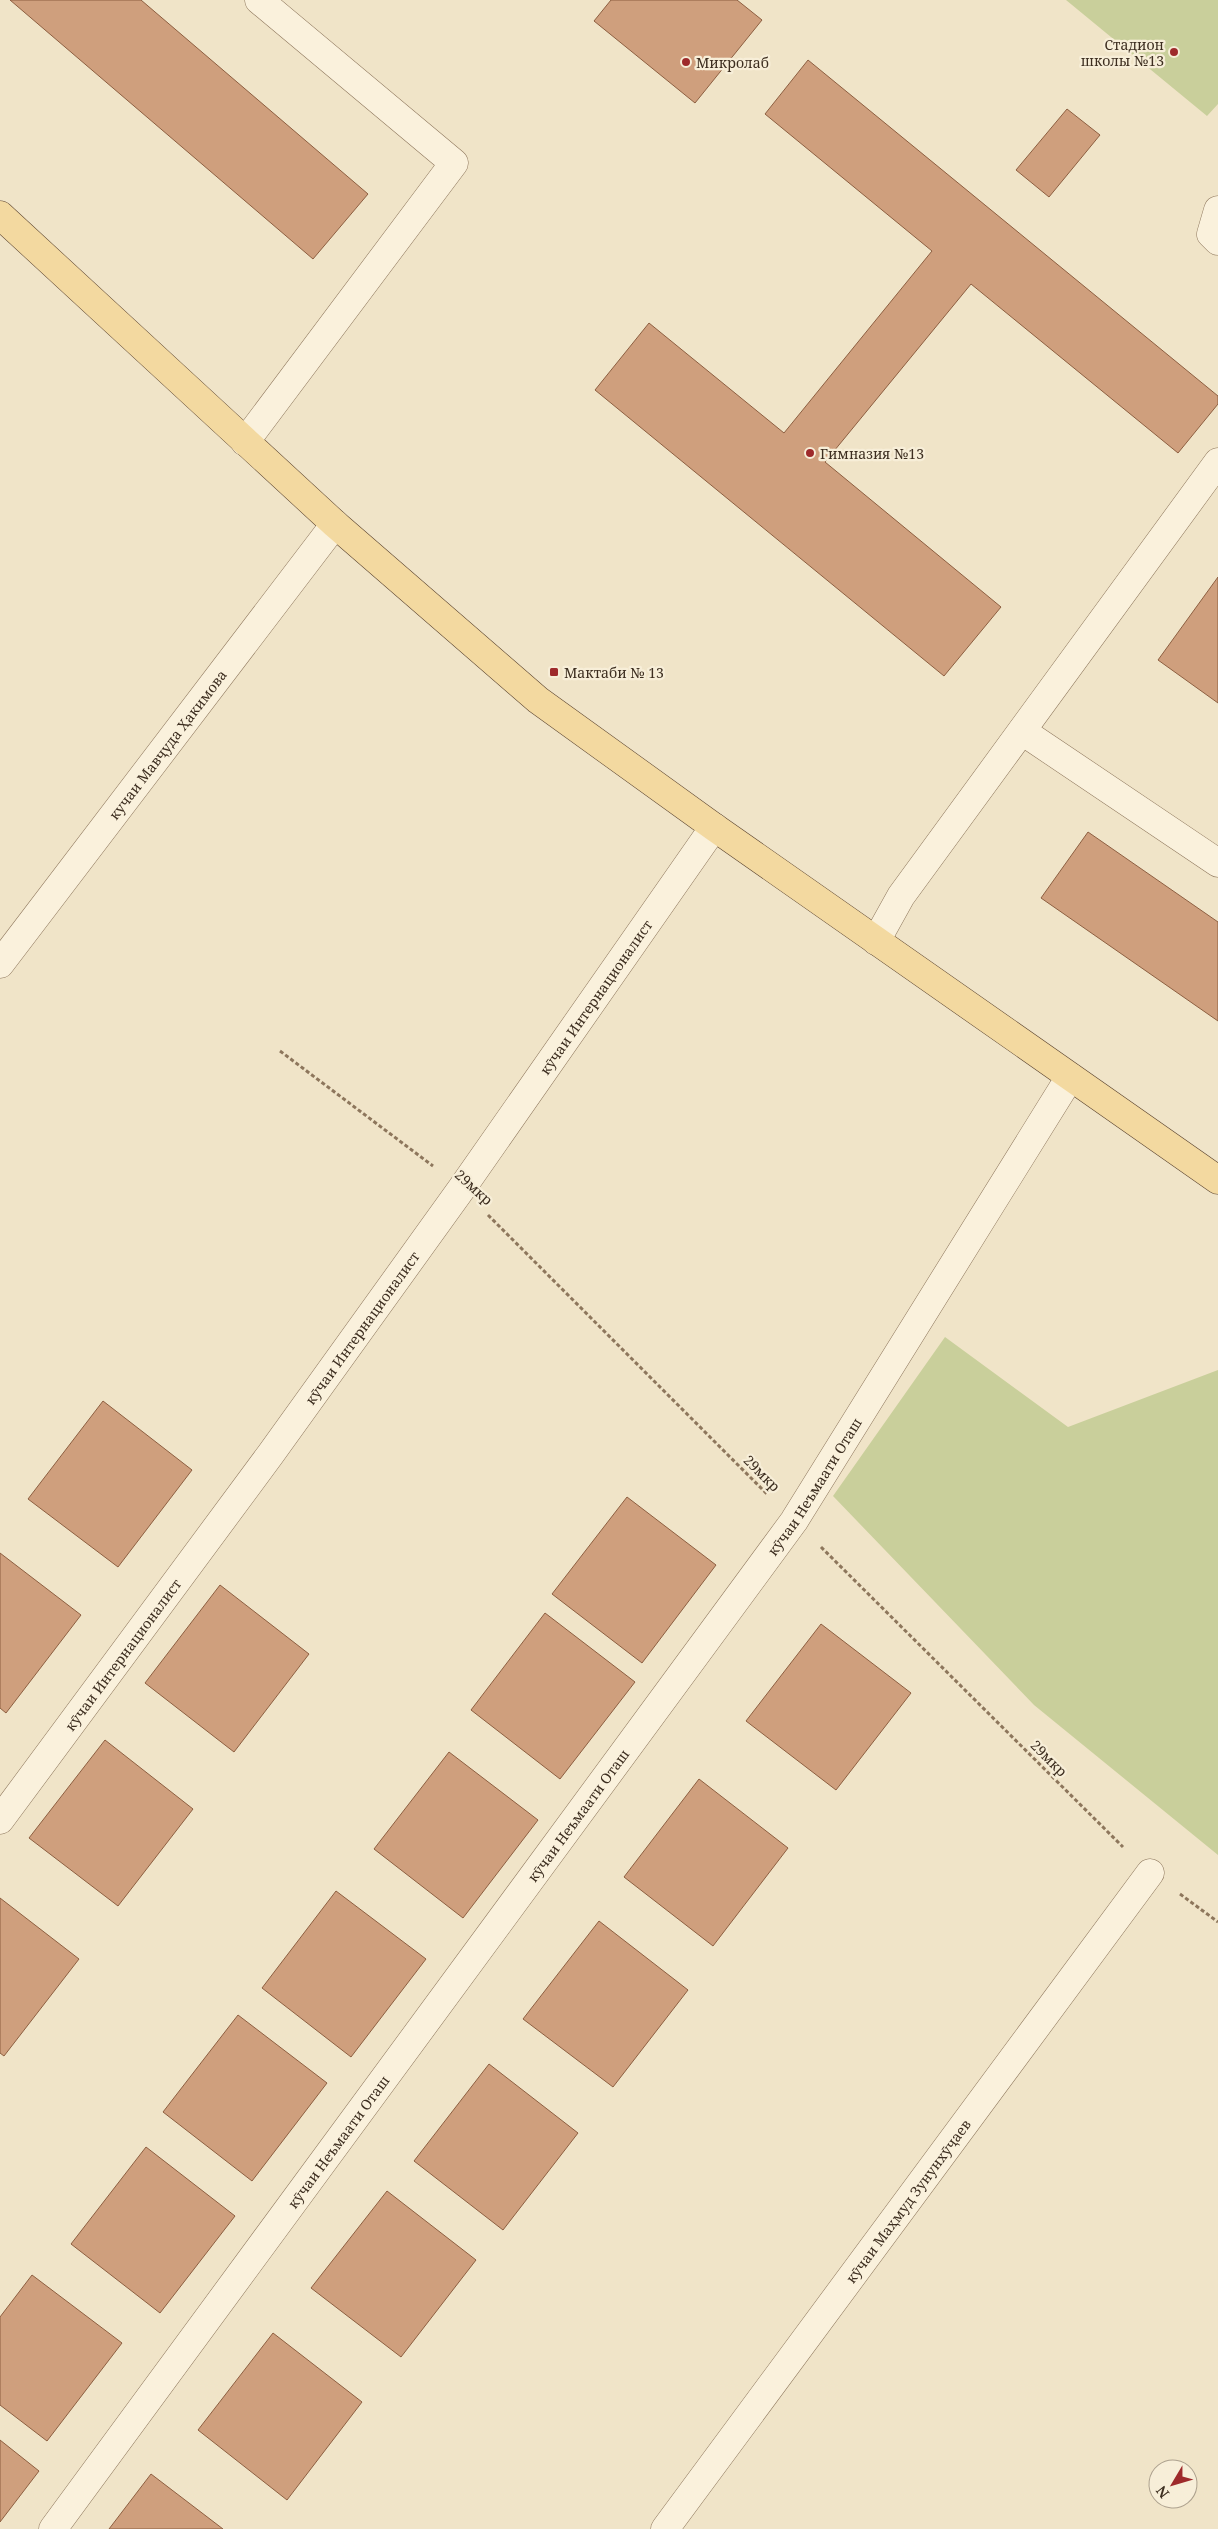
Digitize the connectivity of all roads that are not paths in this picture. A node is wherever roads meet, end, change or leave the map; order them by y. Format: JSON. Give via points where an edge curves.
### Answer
{"nodes":[{"id":1,"x":259,"y":0,"type":"edge"},
{"id":2,"x":1218,"y":210,"type":"edge"},
{"id":3,"x":0,"y":214,"type":"edge"},
{"id":4,"x":1218,"y":241,"type":"edge"},
{"id":5,"x":245,"y":442,"type":"junction"},
{"id":6,"x":1218,"y":462,"type":"edge"},
{"id":7,"x":335,"y":524,"type":"junction"},
{"id":8,"x":1022,"y":731,"type":"junction"},
{"id":9,"x":714,"y":827,"type":"junction"},
{"id":10,"x":1218,"y":863,"type":"edge"},
{"id":11,"x":876,"y":941,"type":"junction"},
{"id":12,"x":0,"y":964,"type":"edge"},
{"id":13,"x":1070,"y":1077,"type":"junction"},
{"id":14,"x":1218,"y":1180,"type":"edge"},
{"id":15,"x":0,"y":1820,"type":"edge"},
{"id":16,"x":1150,"y":1873,"type":"road end"},
{"id":17,"x":52,"y":2529,"type":"edge"},
{"id":18,"x":664,"y":2529,"type":"edge"}],
"edges":[{"from":1,"to":5,"type":"street","via":[[454,163]]},
{"from":2,"to":4,"type":"street","via":[[1211,234]]},
{"from":3,"to":5,"type":"main road"},
{"from":5,"to":7,"type":"main road"},
{"from":6,"to":8,"type":"street"},
{"from":7,"to":9,"type":"main road","via":[[538,700]]},
{"from":7,"to":12,"type":"street","name":"кучаи Мавҷуда Ҳакимова"},
{"from":8,"to":10,"type":"street"},
{"from":8,"to":11,"type":"street","via":[[901,896]]},
{"from":9,"to":11,"type":"main road"},
{"from":9,"to":15,"type":"street","name":"кӯчаи Интернационалист","via":[[462,1188],[270,1455]]},
{"from":11,"to":13,"type":"main road"},
{"from":13,"to":14,"type":"main road"},
{"from":13,"to":17,"type":"street","name":"кӯчаи Неъмаати Оташ","via":[[794,1521]]},
{"from":16,"to":18,"type":"street","name":"кӯчаи Маҳмуд Зунунхӯҷаев"}]}
